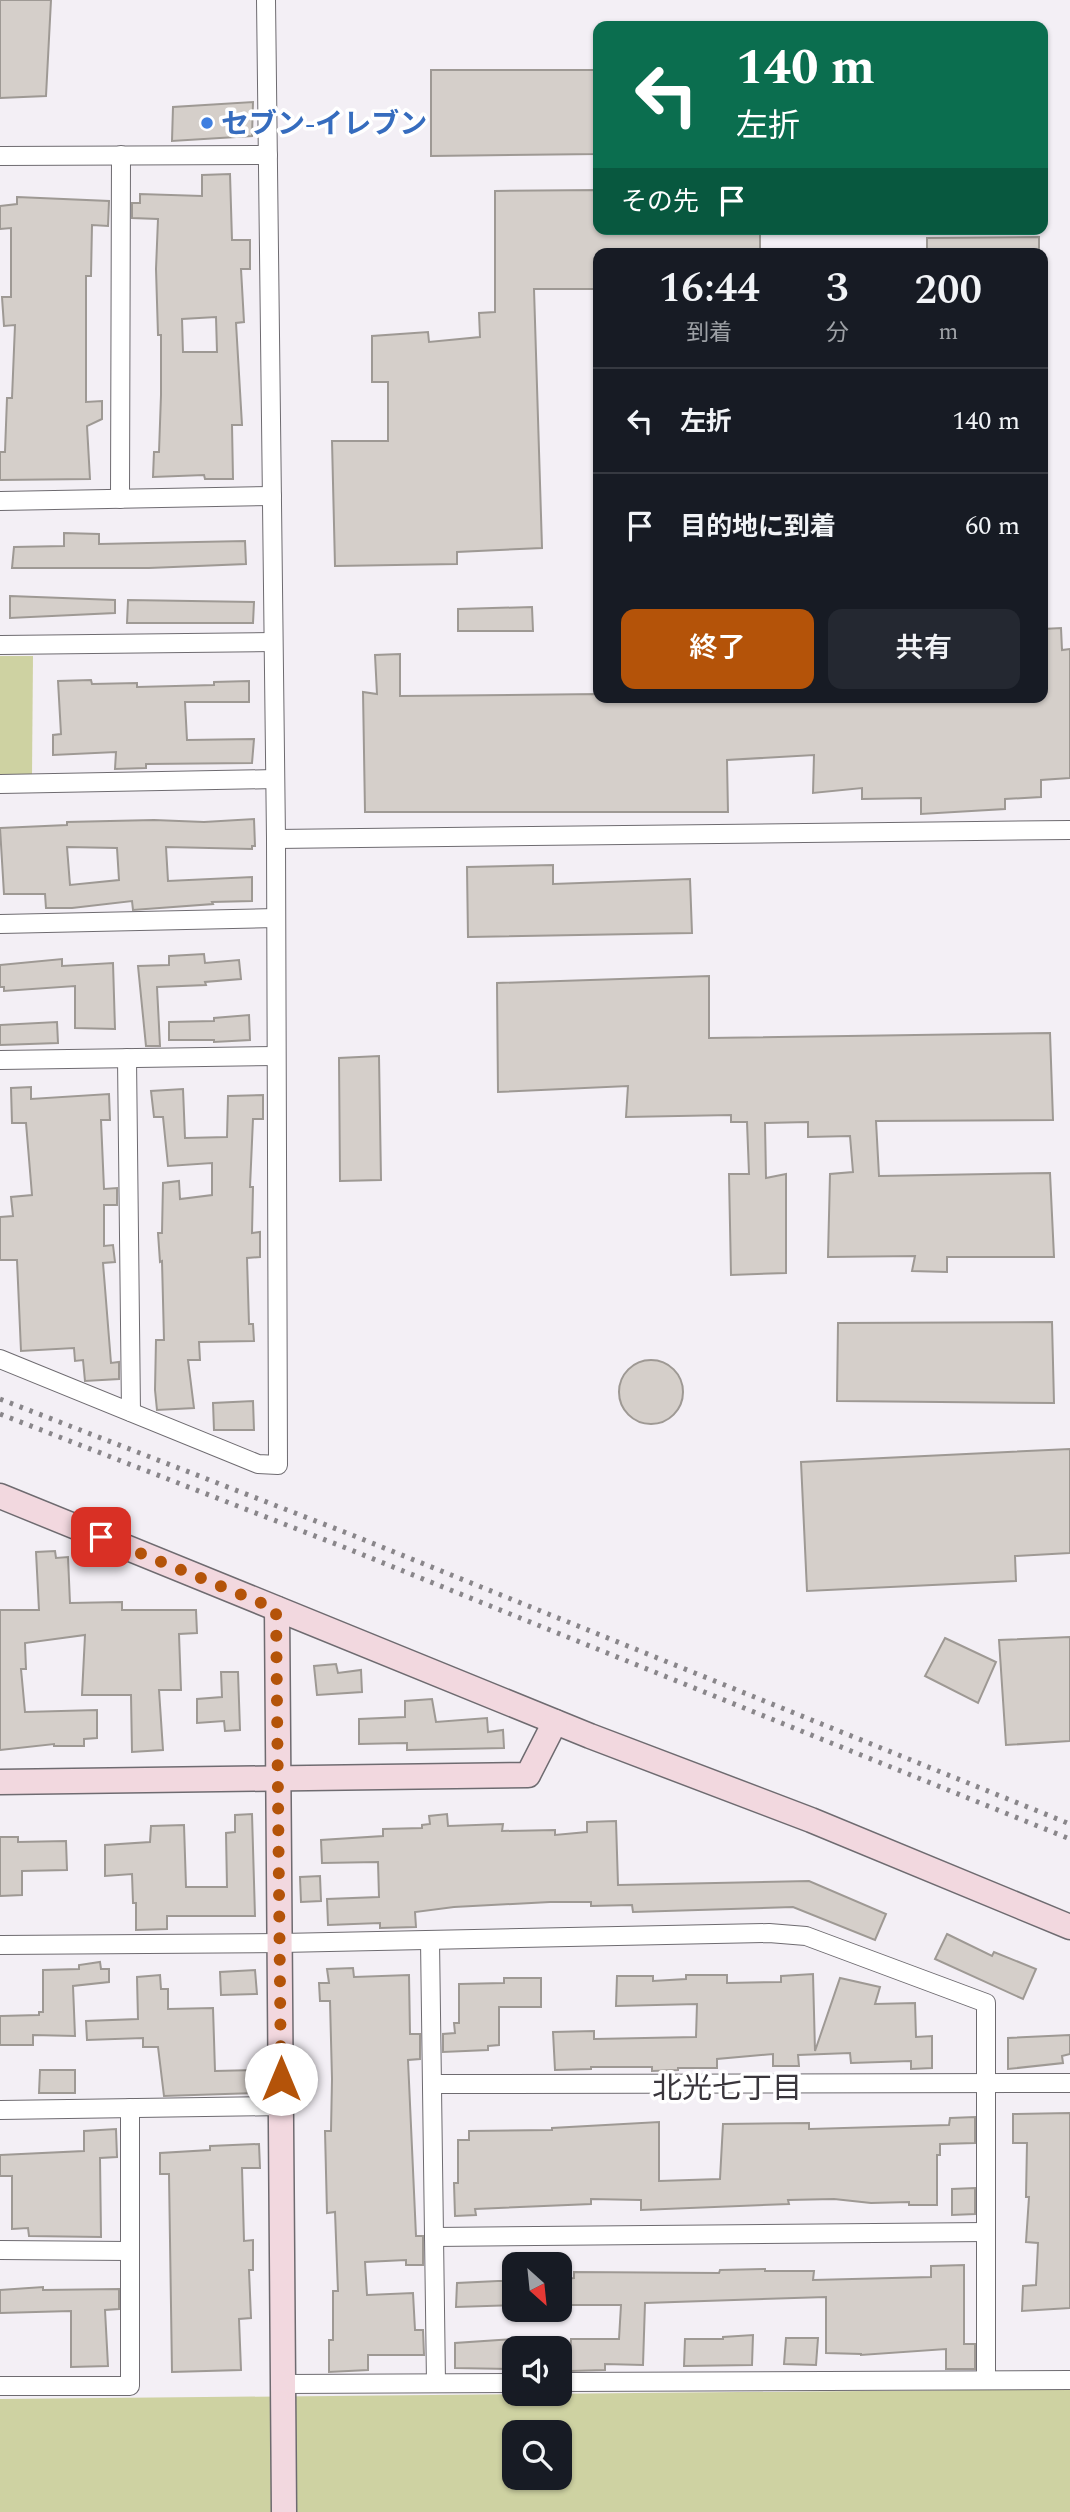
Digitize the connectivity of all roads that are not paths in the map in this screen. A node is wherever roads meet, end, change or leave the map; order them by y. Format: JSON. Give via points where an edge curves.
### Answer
{"nodes":[{"id":1,"x":266,"y":0,"type":"edge"},
{"id":2,"x":121,"y":155,"type":"junction"},
{"id":3,"x":268,"y":155,"type":"junction"},
{"id":4,"x":0,"y":156,"type":"edge"},
{"id":5,"x":272,"y":496,"type":"junction"},
{"id":6,"x":120,"y":499,"type":"junction"},
{"id":7,"x":0,"y":501,"type":"edge"},
{"id":8,"x":274,"y":642,"type":"junction"},
{"id":9,"x":0,"y":645,"type":"edge"},
{"id":10,"x":275,"y":779,"type":"junction"},
{"id":11,"x":0,"y":784,"type":"edge"},
{"id":12,"x":1070,"y":830,"type":"edge"},
{"id":13,"x":276,"y":839,"type":"junction"},
{"id":14,"x":276,"y":918,"type":"junction"},
{"id":15,"x":0,"y":924,"type":"edge"},
{"id":16,"x":276,"y":1056,"type":"junction"},
{"id":17,"x":127,"y":1058,"type":"junction"},
{"id":18,"x":0,"y":1060,"type":"edge"},
{"id":19,"x":0,"y":1359,"type":"edge"},
{"id":20,"x":131,"y":1412,"type":"junction"},
{"id":21,"x":0,"y":1496,"type":"edge"},
{"id":22,"x":276,"y":1609,"type":"junction"},
{"id":23,"x":555,"y":1722,"type":"junction"},
{"id":24,"x":280,"y":1780,"type":"junction"},
{"id":25,"x":0,"y":1783,"type":"edge"},
{"id":26,"x":1070,"y":1927,"type":"edge"},
{"id":27,"x":430,"y":1940,"type":"junction"},
{"id":28,"x":281,"y":1943,"type":"junction"},
{"id":29,"x":0,"y":1945,"type":"edge"},
{"id":30,"x":1070,"y":2082,"type":"edge"},
{"id":31,"x":432,"y":2084,"type":"junction"},
{"id":32,"x":986,"y":2084,"type":"junction"},
{"id":33,"x":282,"y":2106,"type":"junction"},
{"id":34,"x":130,"y":2108,"type":"junction"},
{"id":35,"x":0,"y":2110,"type":"edge"},
{"id":36,"x":986,"y":2232,"type":"junction"},
{"id":37,"x":434,"y":2237,"type":"junction"},
{"id":38,"x":0,"y":2250,"type":"edge"},
{"id":39,"x":130,"y":2251,"type":"junction"},
{"id":40,"x":986,"y":2380,"type":"junction"},
{"id":41,"x":1070,"y":2380,"type":"edge"},
{"id":42,"x":572,"y":2382,"type":"edge"},
{"id":43,"x":436,"y":2383,"type":"junction"},
{"id":44,"x":502,"y":2383,"type":"edge"},
{"id":45,"x":283,"y":2384,"type":"junction"},
{"id":46,"x":0,"y":2386,"type":"edge"},
{"id":47,"x":284,"y":2512,"type":"edge"}],
"edges":[{"from":1,"to":3,"type":"street"},
{"from":2,"to":3,"type":"street"},
{"from":2,"to":4,"type":"street"},
{"from":2,"to":6,"type":"street"},
{"from":3,"to":5,"type":"street"},
{"from":5,"to":6,"type":"street"},
{"from":5,"to":8,"type":"street"},
{"from":6,"to":7,"type":"street"},
{"from":8,"to":9,"type":"street"},
{"from":8,"to":10,"type":"street"},
{"from":10,"to":11,"type":"street"},
{"from":10,"to":13,"type":"street"},
{"from":12,"to":13,"type":"street"},
{"from":13,"to":14,"type":"street"},
{"from":14,"to":15,"type":"street"},
{"from":14,"to":16,"type":"street"},
{"from":16,"to":17,"type":"street"},
{"from":16,"to":20,"type":"street","via":[[278,1465],[258,1464]]},
{"from":17,"to":18,"type":"street"},
{"from":17,"to":20,"type":"street"},
{"from":19,"to":20,"type":"street"},
{"from":21,"to":22,"type":"street"},
{"from":22,"to":23,"type":"street"},
{"from":22,"to":24,"type":"street"},
{"from":23,"to":24,"type":"street","via":[[528,1775]]},
{"from":23,"to":26,"type":"street","via":[[811,1820]]},
{"from":24,"to":25,"type":"street"},
{"from":24,"to":28,"type":"street"},
{"from":27,"to":28,"type":"street"},
{"from":27,"to":31,"type":"street"},
{"from":27,"to":32,"type":"street","via":[[769,1933],[806,1937],[986,2003]]},
{"from":28,"to":29,"type":"street"},
{"from":28,"to":33,"type":"street"},
{"from":30,"to":32,"type":"street"},
{"from":31,"to":32,"type":"street"},
{"from":31,"to":37,"type":"street"},
{"from":32,"to":36,"type":"street"},
{"from":33,"to":34,"type":"street"},
{"from":33,"to":45,"type":"street"},
{"from":34,"to":35,"type":"street"},
{"from":34,"to":39,"type":"street"},
{"from":36,"to":37,"type":"street"},
{"from":36,"to":40,"type":"street"},
{"from":37,"to":43,"type":"street"},
{"from":38,"to":39,"type":"street"},
{"from":39,"to":46,"type":"street","via":[[130,2386]]},
{"from":40,"to":41,"type":"street"},
{"from":40,"to":42,"type":"street"},
{"from":43,"to":44,"type":"street"},
{"from":43,"to":45,"type":"street"},
{"from":45,"to":47,"type":"street"}]}
